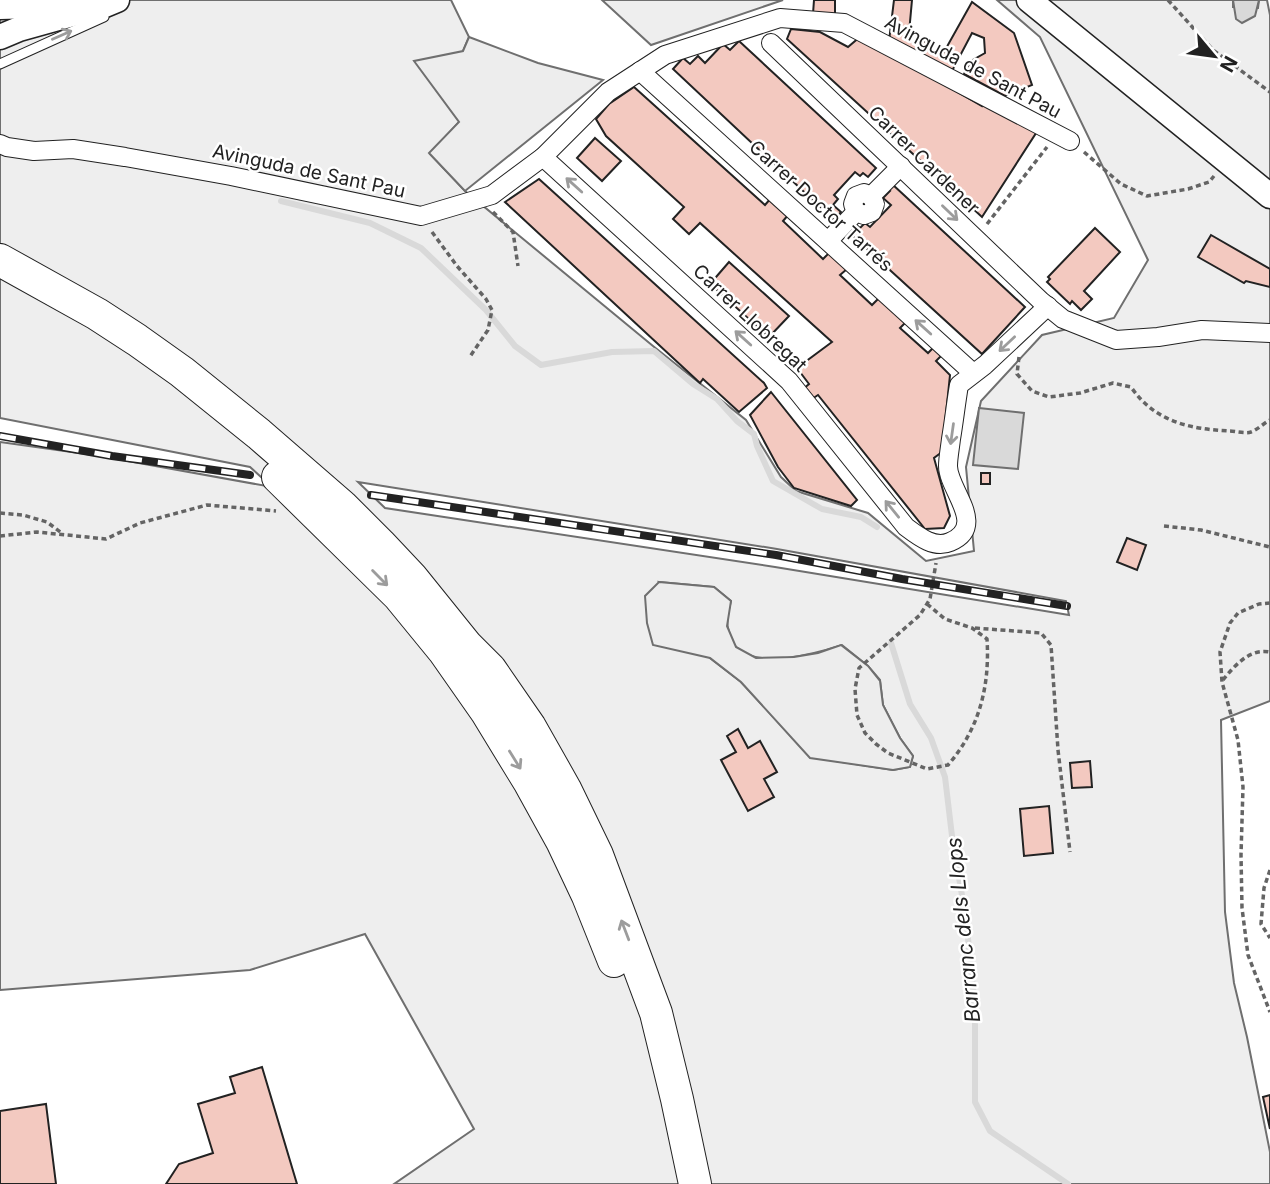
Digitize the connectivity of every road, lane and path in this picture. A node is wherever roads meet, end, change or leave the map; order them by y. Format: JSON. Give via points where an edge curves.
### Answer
{"nodes":[{"id":1,"x":70,"y":0,"type":"edge"},
{"id":2,"x":1029,"y":0,"type":"edge"},
{"id":3,"x":1168,"y":0,"type":"edge"},
{"id":4,"x":120,"y":3,"type":"edge"},
{"id":5,"x":0,"y":7,"type":"edge"},
{"id":6,"x":0,"y":37,"type":"edge"},
{"id":7,"x":771,"y":43,"type":"dead end"},
{"id":8,"x":0,"y":64,"type":"edge"},
{"id":9,"x":640,"y":71,"type":"junction"},
{"id":10,"x":1270,"y":92,"type":"edge"},
{"id":11,"x":1063,"y":138,"type":"junction"},
{"id":12,"x":0,"y":144,"type":"edge"},
{"id":13,"x":543,"y":157,"type":"junction"},
{"id":14,"x":1227,"y":161,"type":"junction"},
{"id":15,"x":901,"y":166,"type":"junction"},
{"id":16,"x":1270,"y":196,"type":"edge"},
{"id":17,"x":474,"y":200,"type":"junction"},
{"id":18,"x":421,"y":216,"type":"junction"},
{"id":19,"x":0,"y":238,"type":"edge"},
{"id":20,"x":976,"y":238,"type":"junction"},
{"id":21,"x":828,"y":241,"type":"junction"},
{"id":22,"x":0,"y":260,"type":"edge"},
{"id":23,"x":518,"y":266,"type":"dead end"},
{"id":24,"x":0,"y":276,"type":"edge"},
{"id":25,"x":1048,"y":306,"type":"junction"},
{"id":26,"x":1270,"y":333,"type":"edge"},
{"id":27,"x":1020,"y":350,"type":"dead end"},
{"id":28,"x":469,"y":358,"type":"dead end"},
{"id":29,"x":974,"y":373,"type":"junction"},
{"id":30,"x":1270,"y":420,"type":"edge"},
{"id":31,"x":301,"y":499,"type":"junction"},
{"id":32,"x":0,"y":513,"type":"edge"},
{"id":33,"x":1164,"y":526,"type":"dead end"},
{"id":34,"x":65,"y":535,"type":"junction"},
{"id":35,"x":0,"y":536,"type":"edge"},
{"id":36,"x":943,"y":544,"type":"junction"},
{"id":37,"x":1270,"y":547,"type":"edge"},
{"id":38,"x":1270,"y":603,"type":"edge"},
{"id":39,"x":927,"y":604,"type":"junction"},
{"id":40,"x":972,"y":628,"type":"junction"},
{"id":41,"x":1270,"y":652,"type":"edge"},
{"id":42,"x":490,"y":669,"type":"junction"},
{"id":43,"x":1222,"y":682,"type":"junction"},
{"id":44,"x":1070,"y":852,"type":"dead end"},
{"id":45,"x":1270,"y":870,"type":"edge"},
{"id":46,"x":1270,"y":938,"type":"edge"},
{"id":47,"x":1270,"y":1012,"type":"edge"},
{"id":48,"x":679,"y":1184,"type":"edge"},
{"id":49,"x":695,"y":1184,"type":"edge"}],
"edges":[{"from":1,"to":5,"type":"main road"},
{"from":2,"to":14,"type":"main road"},
{"from":3,"to":10,"type":"path","via":[[1213,50]]},
{"from":4,"to":6,"type":"main road"},
{"from":8,"to":4,"type":"lane","one_way":true,"via":[[117,11]]},
{"from":7,"to":15,"type":"street","name":"Carrer Cardener"},
{"from":9,"to":11,"type":"street","name":"Avinguda de Sant Pau","via":[[664,55],[780,18],[844,23]]},
{"from":9,"to":13,"type":"street","name":"Avinguda de Sant Pau","via":[[608,92]]},
{"from":9,"to":21,"type":"street","name":"Carrer Doctor Tarrés"},
{"from":11,"to":14,"type":"path","via":[[1121,184],[1147,196],[1209,182]]},
{"from":11,"to":20,"type":"path"},
{"from":12,"to":18,"type":"street","name":"Avinguda de Sant Pau","via":[[125,157]]},
{"from":13,"to":17,"type":"street","name":"Avinguda de Sant Pau","via":[[492,195]]},
{"from":36,"to":13,"type":"street","name":"Carrer Llobregat","one_way":true,"via":[[925,541],[906,527],[789,381]]},
{"from":14,"to":16,"type":"main road"},
{"from":15,"to":20,"type":"street","name":"Carrer Cardener","one_way":true},
{"from":15,"to":21,"type":"street","via":[[872,196],[856,196],[856,212]]},
{"from":17,"to":18,"type":"street","name":"Avinguda de Sant Pau"},
{"from":17,"to":23,"type":"path","via":[[513,232]]},
{"from":18,"to":28,"type":"path","via":[[492,310],[488,330]]},
{"from":19,"to":42,"type":"highway","via":[[134,316],[278,426],[352,496],[404,554],[451,610]]},
{"from":20,"to":25,"type":"street","name":"Carrer Cardener"},
{"from":29,"to":21,"type":"street","name":"Carrer Doctor Tarrés","one_way":true},
{"from":22,"to":42,"type":"highway","via":[[137,340],[259,434],[380,544]]},
{"from":24,"to":31,"type":"highway","via":[[51,303],[177,389]]},
{"from":25,"to":26,"type":"street","name":"Carrer Cardener","via":[[1063,319],[1116,340],[1202,330]]},
{"from":25,"to":29,"type":"street","one_way":true},
{"from":27,"to":30,"type":"path","via":[[1017,374],[1032,391],[1049,397],[1113,383],[1131,387],[1148,407],[1169,420],[1202,429],[1251,432]]},
{"from":29,"to":36,"type":"street","one_way":true,"via":[[959,385],[947,469],[967,527]]},
{"from":31,"to":34,"type":"path","via":[[286,512],[208,505],[140,523],[106,539]]},
{"from":31,"to":48,"type":"highway","one_way":true,"via":[[399,596],[444,651],[546,812],[588,896],[625,989],[659,1098]]},
{"from":32,"to":34,"type":"path","via":[[47,522]]},
{"from":33,"to":37,"type":"path"},
{"from":34,"to":35,"type":"path"},
{"from":36,"to":39,"type":"path"},
{"from":38,"to":43,"type":"path","via":[[1238,613],[1230,623],[1220,652]]},
{"from":39,"to":40,"type":"path","via":[[945,619]]},
{"from":39,"to":40,"type":"path","via":[[859,668],[857,715],[865,733],[888,753],[927,769],[948,765],[955,758],[974,728],[984,696],[987,639]]},
{"from":40,"to":44,"type":"path","via":[[1041,633],[1051,645]]},
{"from":41,"to":43,"type":"path","via":[[1247,656]]},
{"from":49,"to":42,"type":"highway","one_way":true,"via":[[656,1013],[597,856],[530,727]]},
{"from":43,"to":47,"type":"path","via":[[1238,740],[1243,787],[1242,908],[1248,955]]},
{"from":45,"to":46,"type":"path","via":[[1261,925]]}]}
